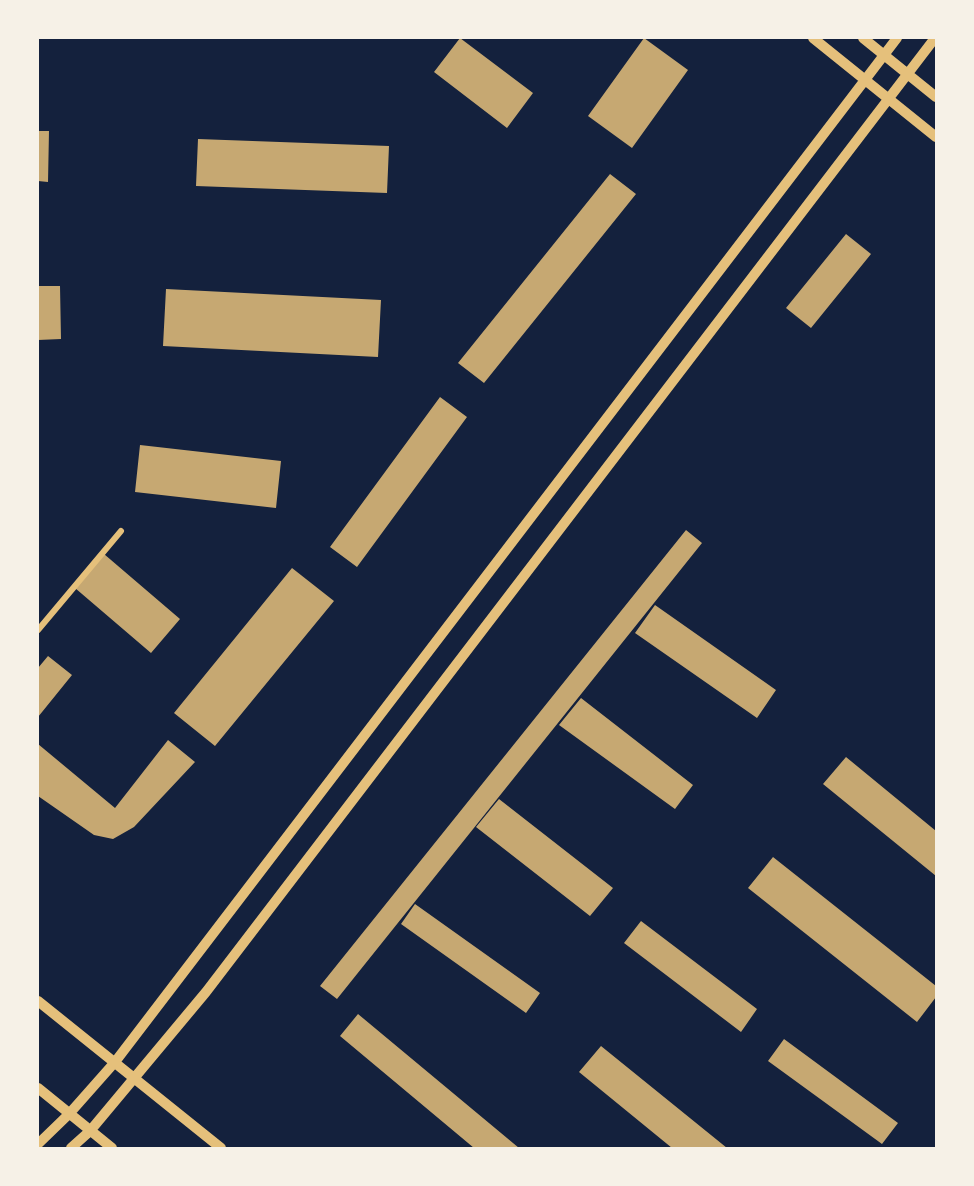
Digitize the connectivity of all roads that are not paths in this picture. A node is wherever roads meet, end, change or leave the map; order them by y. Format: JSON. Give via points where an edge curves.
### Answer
{"nodes":[{"id":1,"x":813,"y":38,"type":"edge"},
{"id":2,"x":863,"y":38,"type":"edge"},
{"id":3,"x":897,"y":38,"type":"edge"},
{"id":4,"x":935,"y":38,"type":"edge"},
{"id":5,"x":884,"y":55,"type":"junction"},
{"id":6,"x":908,"y":74,"type":"junction"},
{"id":7,"x":865,"y":80,"type":"junction"},
{"id":8,"x":936,"y":97,"type":"edge"},
{"id":9,"x":889,"y":98,"type":"junction"},
{"id":10,"x":936,"y":137,"type":"edge"},
{"id":11,"x":121,"y":531,"type":"dead end"},
{"id":12,"x":38,"y":630,"type":"edge"},
{"id":13,"x":38,"y":1001,"type":"edge"},
{"id":14,"x":115,"y":1062,"type":"junction"},
{"id":15,"x":134,"y":1078,"type":"junction"},
{"id":16,"x":38,"y":1088,"type":"edge"},
{"id":17,"x":69,"y":1114,"type":"junction"},
{"id":18,"x":90,"y":1131,"type":"junction"},
{"id":19,"x":38,"y":1143,"type":"edge"},
{"id":20,"x":71,"y":1149,"type":"edge"},
{"id":21,"x":112,"y":1149,"type":"edge"},
{"id":22,"x":221,"y":1149,"type":"edge"}],
"edges":[{"from":1,"to":7,"type":"street"},
{"from":2,"to":5,"type":"street"},
{"from":3,"to":5,"type":"street"},
{"from":4,"to":6,"type":"street"},
{"from":5,"to":6,"type":"street"},
{"from":5,"to":7,"type":"street"},
{"from":6,"to":8,"type":"street"},
{"from":6,"to":9,"type":"street"},
{"from":7,"to":9,"type":"street"},
{"from":7,"to":14,"type":"street"},
{"from":9,"to":10,"type":"street"},
{"from":9,"to":15,"type":"street","via":[[206,992]]},
{"from":11,"to":12,"type":"street"},
{"from":13,"to":14,"type":"street"},
{"from":14,"to":15,"type":"street"},
{"from":14,"to":17,"type":"street"},
{"from":15,"to":18,"type":"street"},
{"from":15,"to":22,"type":"street"},
{"from":16,"to":17,"type":"street"},
{"from":17,"to":18,"type":"street"},
{"from":17,"to":19,"type":"street"},
{"from":18,"to":20,"type":"street"},
{"from":18,"to":21,"type":"street"}]}
